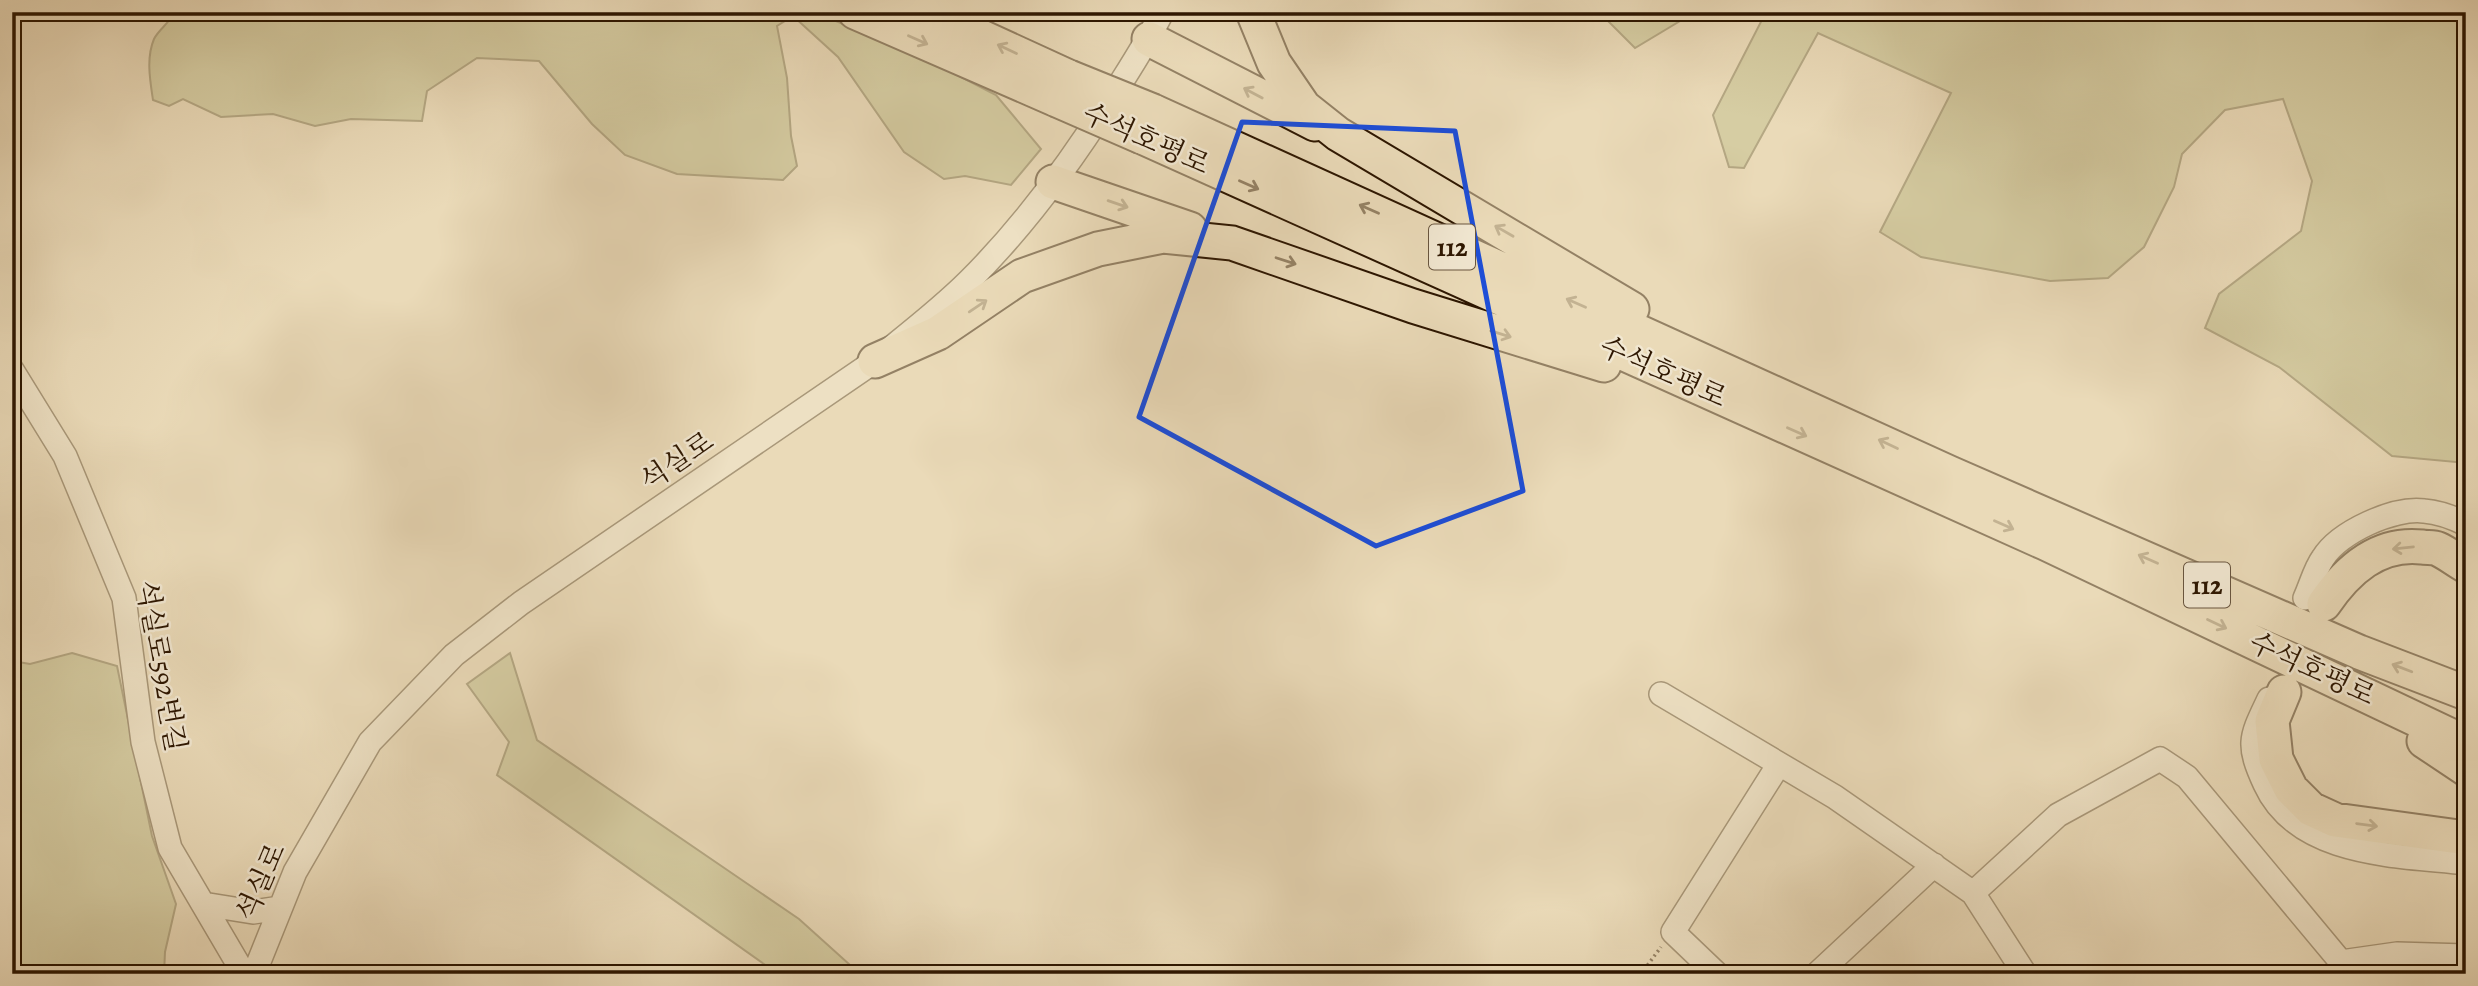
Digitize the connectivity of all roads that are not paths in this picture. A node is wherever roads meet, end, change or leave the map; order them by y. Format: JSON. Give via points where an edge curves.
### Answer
{"nodes":[{"id":1,"x":855,"y":12,"type":"edge"},
{"id":2,"x":927,"y":12,"type":"edge"},
{"id":3,"x":1253,"y":12,"type":"edge"},
{"id":4,"x":1155,"y":26,"type":"edge"},
{"id":5,"x":1063,"y":89,"type":"junction"},
{"id":6,"x":1337,"y":133,"type":"junction"},
{"id":7,"x":1053,"y":183,"type":"junction"},
{"id":8,"x":1232,"y":243,"type":"junction"},
{"id":9,"x":875,"y":361,"type":"junction"},
{"id":10,"x":12,"y":370,"type":"edge"},
{"id":11,"x":1742,"y":393,"type":"junction"},
{"id":12,"x":2466,"y":524,"type":"edge"},
{"id":13,"x":2466,"y":566,"type":"edge"},
{"id":14,"x":2315,"y":601,"type":"joint"},
{"id":15,"x":2336,"y":680,"type":"junction"},
{"id":16,"x":2466,"y":693,"type":"edge"},
{"id":17,"x":1661,"y":694,"type":"dead end"},
{"id":18,"x":2273,"y":704,"type":"joint"},
{"id":19,"x":2466,"y":743,"type":"edge"},
{"id":20,"x":1779,"y":764,"type":"junction"},
{"id":21,"x":2466,"y":769,"type":"edge"},
{"id":22,"x":2466,"y":838,"type":"edge"},
{"id":23,"x":2466,"y":863,"type":"edge"},
{"id":24,"x":1934,"y":865,"type":"junction"},
{"id":25,"x":1973,"y":893,"type":"junction"},
{"id":26,"x":203,"y":904,"type":"junction"},
{"id":27,"x":280,"y":908,"type":"junction"},
{"id":28,"x":2466,"y":956,"type":"edge"},
{"id":29,"x":244,"y":974,"type":"edge"},
{"id":30,"x":254,"y":974,"type":"edge"},
{"id":31,"x":1717,"y":974,"type":"edge"},
{"id":32,"x":1817,"y":974,"type":"edge"},
{"id":33,"x":2025,"y":974,"type":"edge"}],
"edges":[{"from":1,"to":5,"type":"highway","name":"수석호평로","number":"112","one_way":true},
{"from":5,"to":2,"type":"highway","name":"수석호평로","number":"112","one_way":true},
{"from":3,"to":6,"type":"highway","via":[[1274,63],[1304,107]]},
{"from":6,"to":4,"type":"highway","one_way":true,"via":[[1293,114]]},
{"from":4,"to":7,"type":"street","name":"석실로"},
{"from":5,"to":11,"type":"highway","name":"수석호평로","number":"112","bridge":true},
{"from":11,"to":6,"type":"highway","one_way":true,"via":[[1515,237]]},
{"from":7,"to":8,"type":"highway","one_way":true},
{"from":7,"to":9,"type":"street","name":"석실로","via":[[969,281]]},
{"from":9,"to":8,"type":"highway","one_way":true,"via":[[938,333],[1022,276],[1098,249],[1163,236]]},
{"from":8,"to":11,"type":"highway","one_way":true,"via":[[1413,306]]},
{"from":9,"to":27,"type":"street","name":"석실로","via":[[521,603],[454,655],[370,742],[295,872]]},
{"from":10,"to":26,"type":"street","name":"석실로592번길","via":[[65,456],[124,598],[143,742],[170,848]]},
{"from":11,"to":15,"type":"highway","name":"수석호평로","number":"112","one_way":true},
{"from":16,"to":11,"type":"highway","name":"수석호평로","number":"112","one_way":true,"via":[[2359,652],[1938,467]]},
{"from":12,"to":14,"type":"street","via":[[2423,511],[2395,513],[2367,524],[2342,538],[2323,557]]},
{"from":13,"to":14,"type":"highway","one_way":true,"via":[[2437,549],[2402,545],[2374,555]]},
{"from":15,"to":19,"type":"highway","name":"수석호평로","number":"112"},
{"from":15,"to":21,"type":"highway"},
{"from":17,"to":20,"type":"street"},
{"from":18,"to":22,"type":"highway","one_way":true,"via":[[2276,759],[2291,789],[2311,809],[2335,820]]},
{"from":18,"to":23,"type":"street","via":[[2251,736],[2256,765],[2270,795],[2300,827],[2328,841],[2368,850]]},
{"from":20,"to":24,"type":"street"},
{"from":20,"to":31,"type":"street","via":[[1672,932]]},
{"from":24,"to":25,"type":"street"},
{"from":24,"to":32,"type":"street"},
{"from":25,"to":28,"type":"street","via":[[2058,815],[2160,759],[2187,777],[2341,962],[2397,954]]},
{"from":25,"to":33,"type":"street"},
{"from":26,"to":27,"type":"street","via":[[253,912]]},
{"from":26,"to":29,"type":"street","name":"석실로592번길"},
{"from":27,"to":30,"type":"street","name":"석실로"}]}
